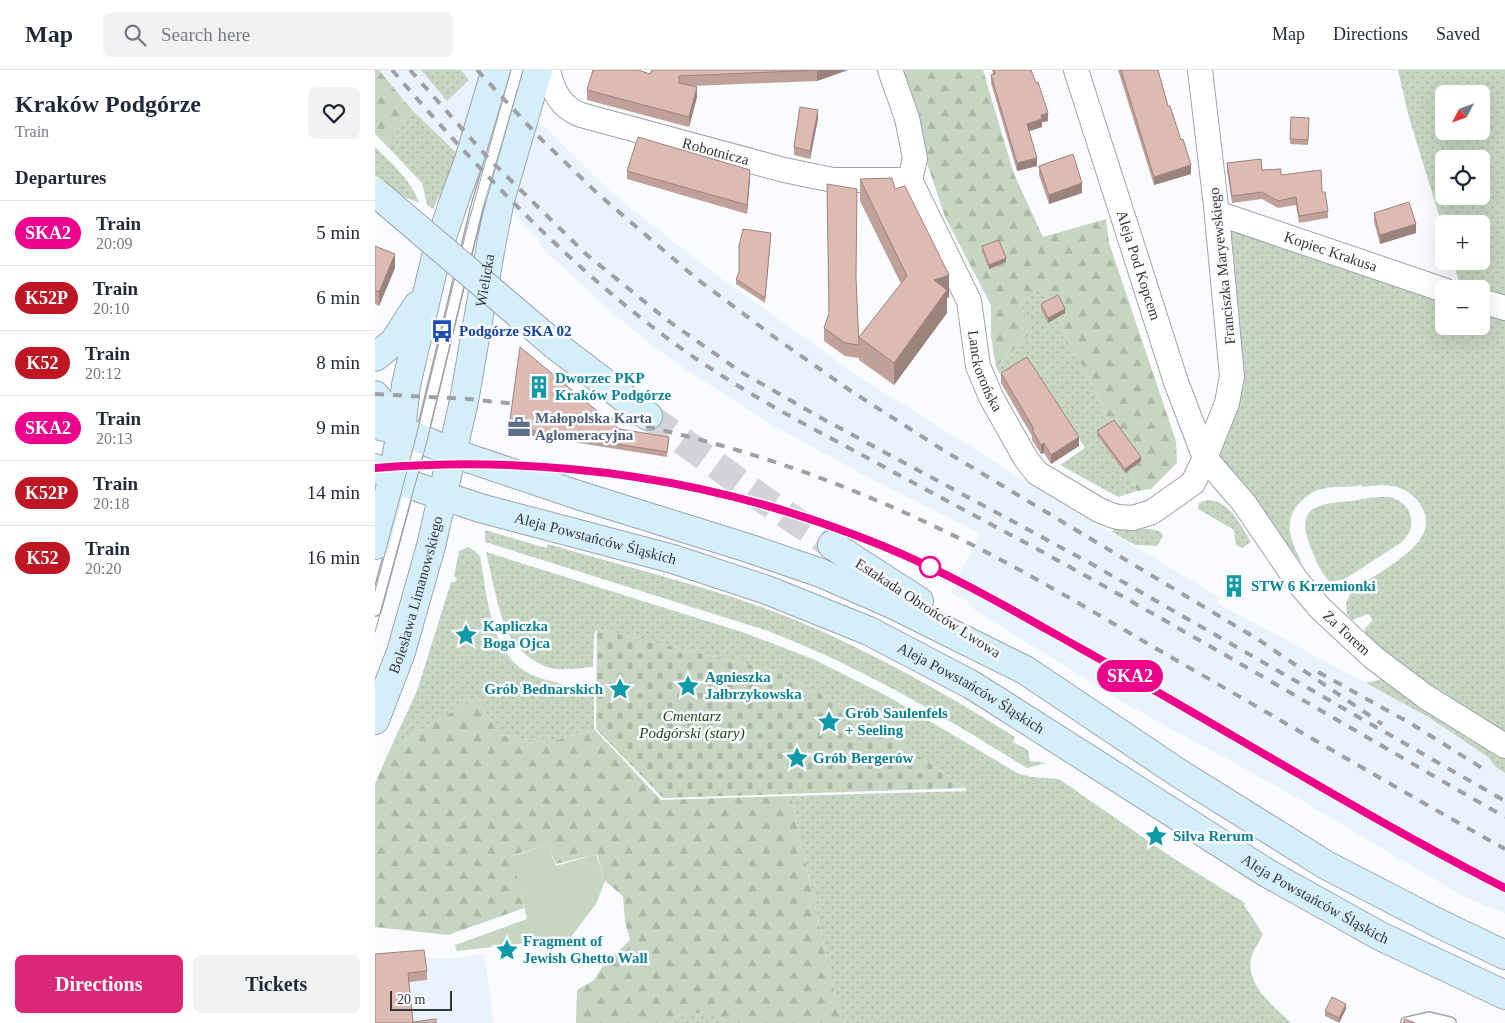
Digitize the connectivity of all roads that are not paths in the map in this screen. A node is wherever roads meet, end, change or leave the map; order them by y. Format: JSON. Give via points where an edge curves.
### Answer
{"nodes":[{"id":1,"x":496,"y":70,"type":"edge"},
{"id":2,"x":517,"y":70,"type":"edge"},
{"id":3,"x":538,"y":70,"type":"edge"},
{"id":4,"x":548,"y":70,"type":"edge"},
{"id":5,"x":890,"y":70,"type":"edge"},
{"id":6,"x":1076,"y":70,"type":"edge"},
{"id":7,"x":1200,"y":70,"type":"edge"},
{"id":8,"x":910,"y":180,"type":"junction"},
{"id":9,"x":375,"y":192,"type":"edge"},
{"id":10,"x":1217,"y":213,"type":"junction"},
{"id":11,"x":1435,"y":287,"type":"edge"},
{"id":12,"x":428,"y":290,"type":"junction"},
{"id":13,"x":1490,"y":304,"type":"edge"},
{"id":14,"x":1505,"y":308,"type":"edge"},
{"id":15,"x":375,"y":357,"type":"edge"},
{"id":16,"x":375,"y":396,"type":"edge"},
{"id":17,"x":648,"y":416,"type":"tunnel mouth"},
{"id":18,"x":375,"y":425,"type":"edge"},
{"id":19,"x":411,"y":434,"type":"junction"},
{"id":20,"x":453,"y":453,"type":"junction"},
{"id":21,"x":1205,"y":458,"type":"junction"},
{"id":22,"x":392,"y":477,"type":"edge"},
{"id":23,"x":443,"y":495,"type":"junction"},
{"id":24,"x":832,"y":545,"type":"tunnel mouth"},
{"id":25,"x":375,"y":546,"type":"edge"},
{"id":26,"x":375,"y":610,"type":"edge"},
{"id":27,"x":1025,"y":670,"type":"junction"},
{"id":28,"x":375,"y":720,"type":"edge"},
{"id":29,"x":1505,"y":746,"type":"edge"},
{"id":30,"x":1505,"y":955,"type":"edge"},
{"id":31,"x":1505,"y":995,"type":"edge"},
{"id":32,"x":1407,"y":1023,"type":"edge"},
{"id":33,"x":1450,"y":1023,"type":"edge"}],
"edges":[{"from":1,"to":12,"type":"main road"},
{"from":2,"to":19,"type":"lane"},
{"from":3,"to":20,"type":"main road","name":"Wielicka","via":[[500,200]]},
{"from":4,"to":8,"type":"street","name":"Robotnicza","via":[[557,97],[581,115],[806,175],[833,180]]},
{"from":5,"to":8,"type":"street","via":[[907,118],[915,158]]},
{"from":6,"to":21,"type":"street","name":"Aleja Pod Kopcem","via":[[1176,382]]},
{"from":7,"to":10,"type":"street","name":"Franciszka Maryewskiego"},
{"from":8,"to":21,"type":"street","name":"Lanckorońska","via":[[969,301],[976,359],[985,384],[1026,459],[1037,472],[1099,510],[1133,518],[1152,512],[1191,486]]},
{"from":9,"to":17,"type":"main road","bridge":true,"via":[[555,345]]},
{"from":10,"to":11,"type":"street","name":"Kopiec Krakusa"},
{"from":10,"to":21,"type":"street","name":"Franciszka Maryewskiego","via":[[1232,376],[1227,403]]},
{"from":12,"to":15,"type":"main road","via":[[394,342]]},
{"from":12,"to":19,"type":"main road","via":[[406,385]]},
{"from":13,"to":14,"type":"street"},
{"from":16,"to":19,"type":"main road"},
{"from":18,"to":19,"type":"main road"},
{"from":19,"to":20,"type":"main road"},
{"from":19,"to":22,"type":"main road"},
{"from":20,"to":23,"type":"main road","name":"Wielicka"},
{"from":20,"to":27,"type":"main road","via":[[821,573]]},
{"from":21,"to":29,"type":"street","name":"Za Torem","via":[[1244,503],[1297,581],[1339,625],[1374,658],[1426,697]]},
{"from":22,"to":23,"type":"main road","name":"Aleja Powstańców Śląskich"},
{"from":22,"to":25,"type":"main road"},
{"from":22,"to":26,"type":"lane"},
{"from":23,"to":28,"type":"main road","name":"Bolesława Limanowskiego","via":[[401,652]]},
{"from":23,"to":31,"type":"main road","name":"Aleja Powstańców Śląskich","via":[[480,508],[673,559],[767,590],[869,631],[986,694],[1267,874],[1380,936]]},
{"from":24,"to":27,"type":"main road","name":"Estakada Obrońców Lwowa"},
{"from":27,"to":30,"type":"main road","via":[[1177,772],[1326,865]]},
{"from":32,"to":33,"type":"lane","via":[[1429,1018]]}]}
